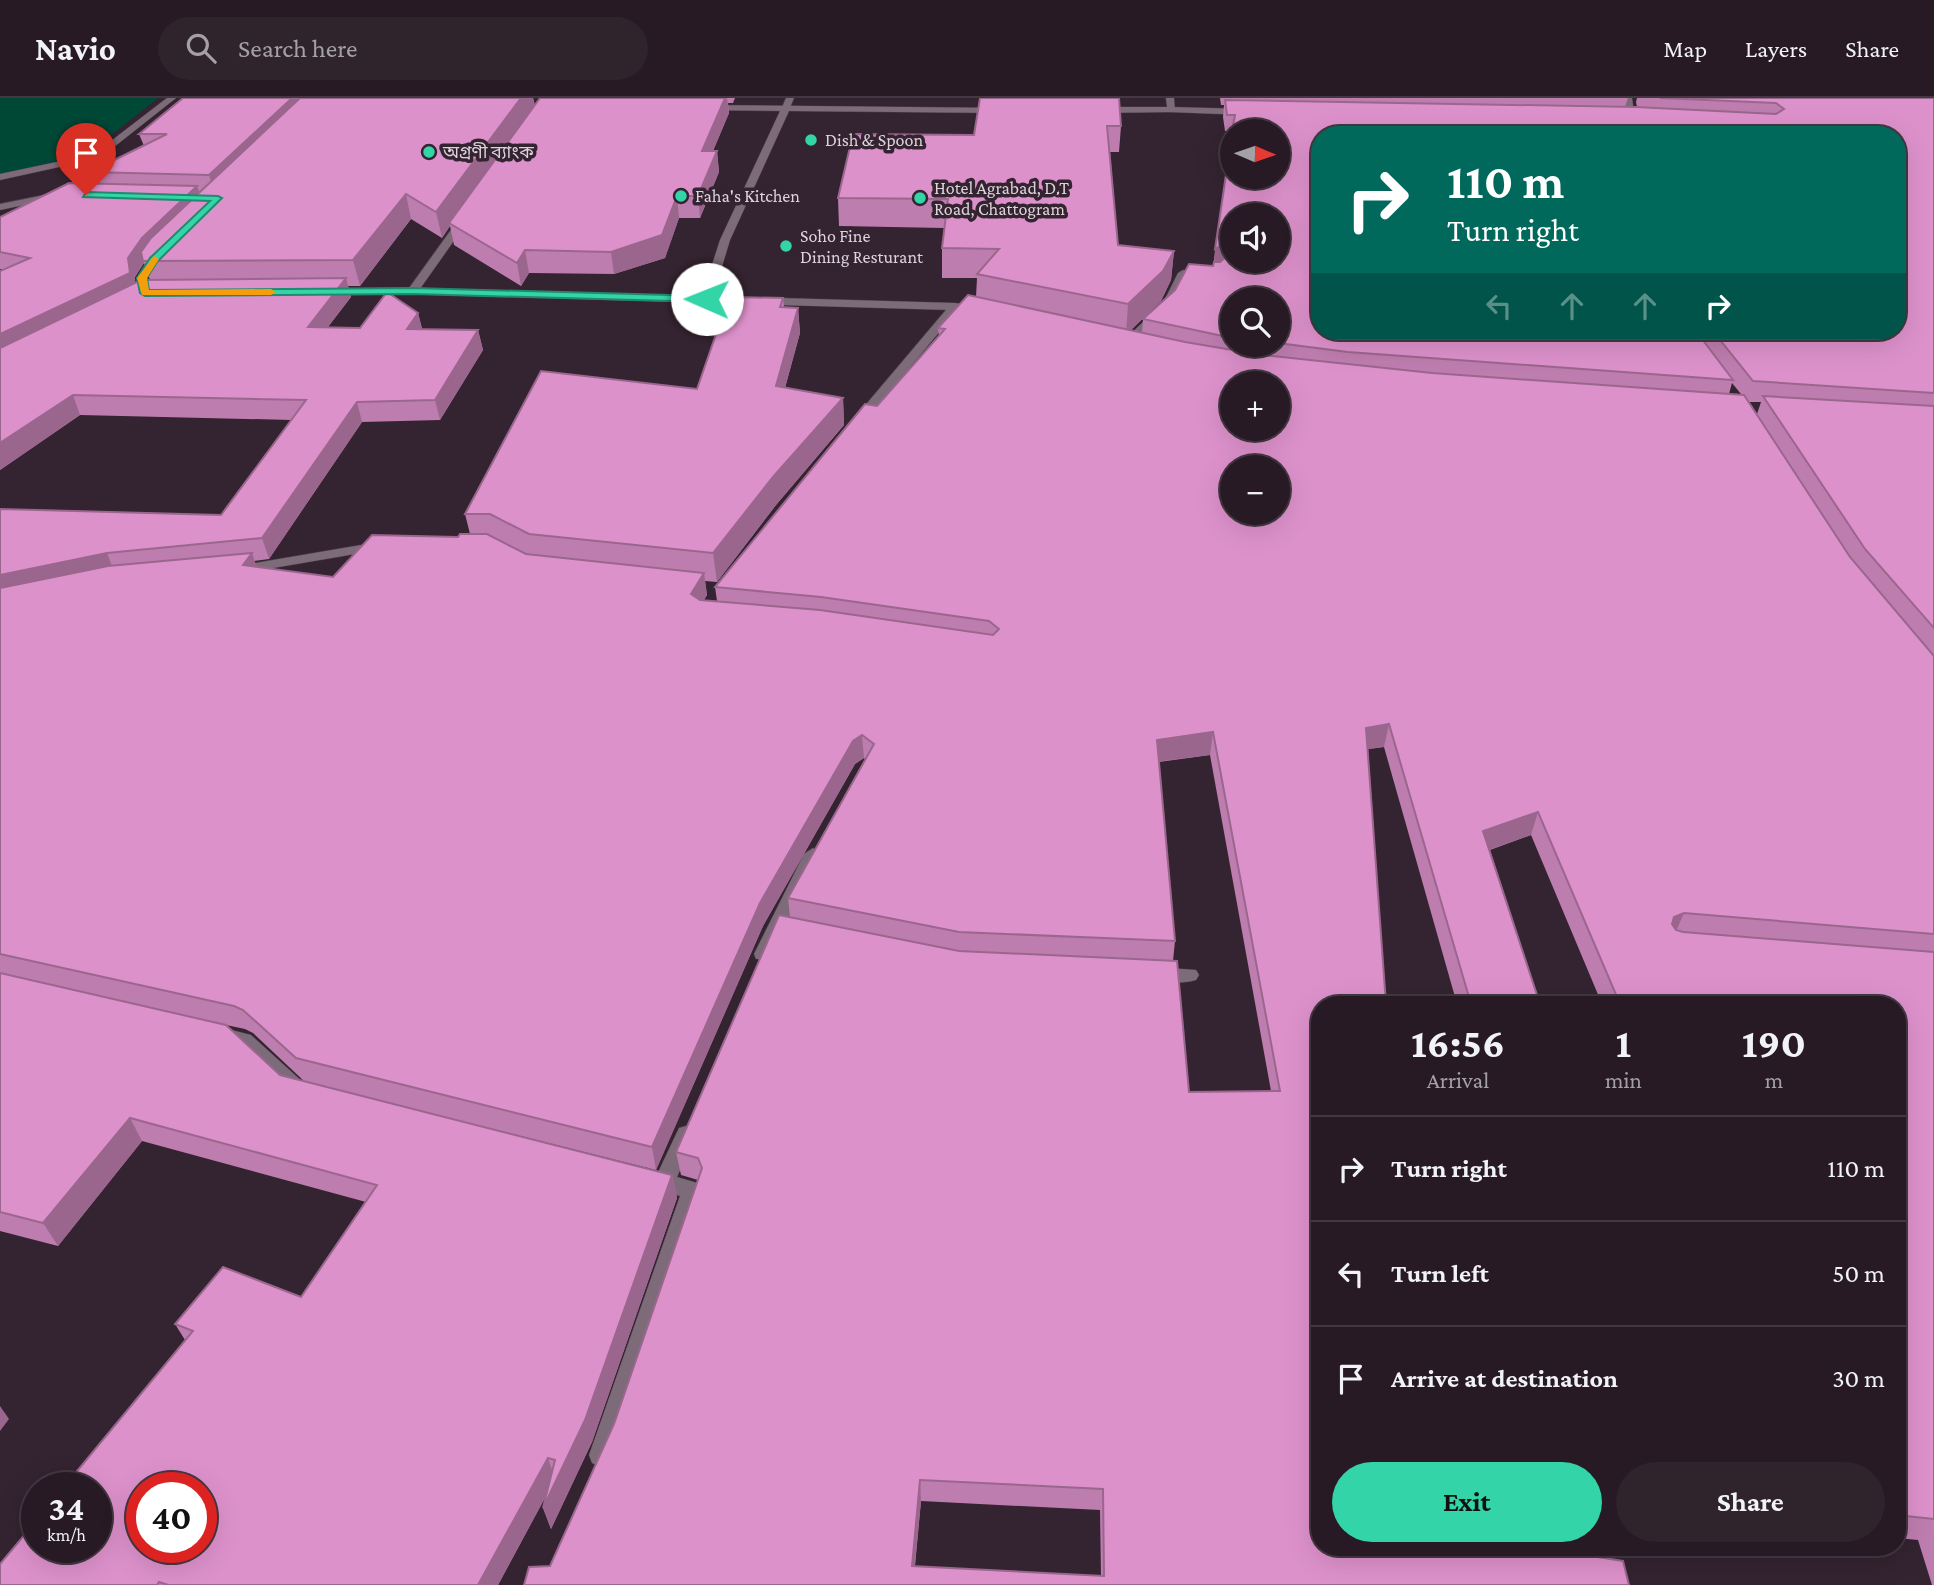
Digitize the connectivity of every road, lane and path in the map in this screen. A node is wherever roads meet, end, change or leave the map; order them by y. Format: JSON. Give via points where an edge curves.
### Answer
{"nodes":[{"id":1,"x":172,"y":98,"type":"edge"},
{"id":2,"x":790,"y":98,"type":"edge"},
{"id":3,"x":1142,"y":98,"type":"edge"},
{"id":4,"x":1170,"y":98,"type":"edge"},
{"id":5,"x":1628,"y":98,"type":"edge"},
{"id":6,"x":693,"y":107,"type":"edge"},
{"id":7,"x":785,"y":110,"type":"junction"},
{"id":8,"x":1020,"y":110,"type":"edge"},
{"id":9,"x":1088,"y":110,"type":"edge"},
{"id":10,"x":1143,"y":110,"type":"junction"},
{"id":11,"x":1172,"y":110,"type":"junction"},
{"id":12,"x":1255,"y":112,"type":"edge"},
{"id":13,"x":1620,"y":118,"type":"edge"},
{"id":14,"x":1632,"y":118,"type":"junction"},
{"id":15,"x":1646,"y":119,"type":"edge"},
{"id":16,"x":0,"y":177,"type":"edge"},
{"id":17,"x":27,"y":186,"type":"junction"},
{"id":18,"x":73,"y":194,"type":"edge"},
{"id":19,"x":0,"y":207,"type":"edge"},
{"id":20,"x":468,"y":214,"type":"edge"},
{"id":21,"x":172,"y":242,"type":"edge"},
{"id":22,"x":1220,"y":270,"type":"edge"},
{"id":23,"x":413,"y":291,"type":"junction"},
{"id":24,"x":319,"y":292,"type":"edge"},
{"id":25,"x":145,"y":293,"type":"junction"},
{"id":26,"x":158,"y":293,"type":"edge"},
{"id":27,"x":133,"y":299,"type":"edge"},
{"id":28,"x":707,"y":299,"type":"junction"},
{"id":29,"x":955,"y":306,"type":"junction"},
{"id":30,"x":992,"y":311,"type":"edge"},
{"id":31,"x":1140,"y":346,"type":"edge"},
{"id":32,"x":845,"y":438,"type":"edge"},
{"id":33,"x":402,"y":549,"type":"edge"},
{"id":34,"x":224,"y":572,"type":"edge"},
{"id":35,"x":825,"y":833,"type":"edge"},
{"id":36,"x":774,"y":927,"type":"junction"},
{"id":37,"x":800,"y":932,"type":"edge"},
{"id":38,"x":755,"y":973,"type":"edge"},
{"id":39,"x":1135,"y":973,"type":"edge"},
{"id":40,"x":1189,"y":975,"type":"dead end"},
{"id":41,"x":203,"y":1030,"type":"edge"},
{"id":42,"x":311,"y":1094,"type":"edge"},
{"id":43,"x":692,"y":1120,"type":"edge"},
{"id":44,"x":638,"y":1177,"type":"edge"},
{"id":45,"x":664,"y":1183,"type":"junction"},
{"id":46,"x":590,"y":1480,"type":"edge"}],
"edges":[{"from":1,"to":17,"type":"street","via":[[97,156]]},
{"from":2,"to":7,"type":"street"},
{"from":3,"to":10,"type":"street"},
{"from":4,"to":11,"type":"street"},
{"from":5,"to":14,"type":"street"},
{"from":6,"to":7,"type":"street"},
{"from":7,"to":8,"type":"street"},
{"from":7,"to":28,"type":"street","via":[[725,240]]},
{"from":9,"to":10,"type":"street"},
{"from":10,"to":11,"type":"street"},
{"from":11,"to":12,"type":"street"},
{"from":13,"to":14,"type":"street"},
{"from":14,"to":15,"type":"street"},
{"from":16,"to":17,"type":"street"},
{"from":17,"to":18,"type":"street"},
{"from":17,"to":19,"type":"street"},
{"from":20,"to":23,"type":"street"},
{"from":21,"to":25,"type":"street","via":[[142,278]]},
{"from":22,"to":31,"type":"street","via":[[1212,276],[1183,273],[1168,305],[1121,342]]},
{"from":23,"to":24,"type":"street"},
{"from":23,"to":28,"type":"street"},
{"from":25,"to":26,"type":"street"},
{"from":25,"to":27,"type":"street"},
{"from":28,"to":29,"type":"street"},
{"from":29,"to":30,"type":"street"},
{"from":29,"to":32,"type":"street"},
{"from":33,"to":34,"type":"street","via":[[361,549]]},
{"from":35,"to":36,"type":"street"},
{"from":36,"to":37,"type":"street"},
{"from":36,"to":38,"type":"street"},
{"from":39,"to":40,"type":"street"},
{"from":41,"to":42,"type":"street","via":[[244,1040],[298,1090]]},
{"from":43,"to":45,"type":"street"},
{"from":44,"to":45,"type":"street"},
{"from":45,"to":46,"type":"street","via":[[693,1190]]}]}
